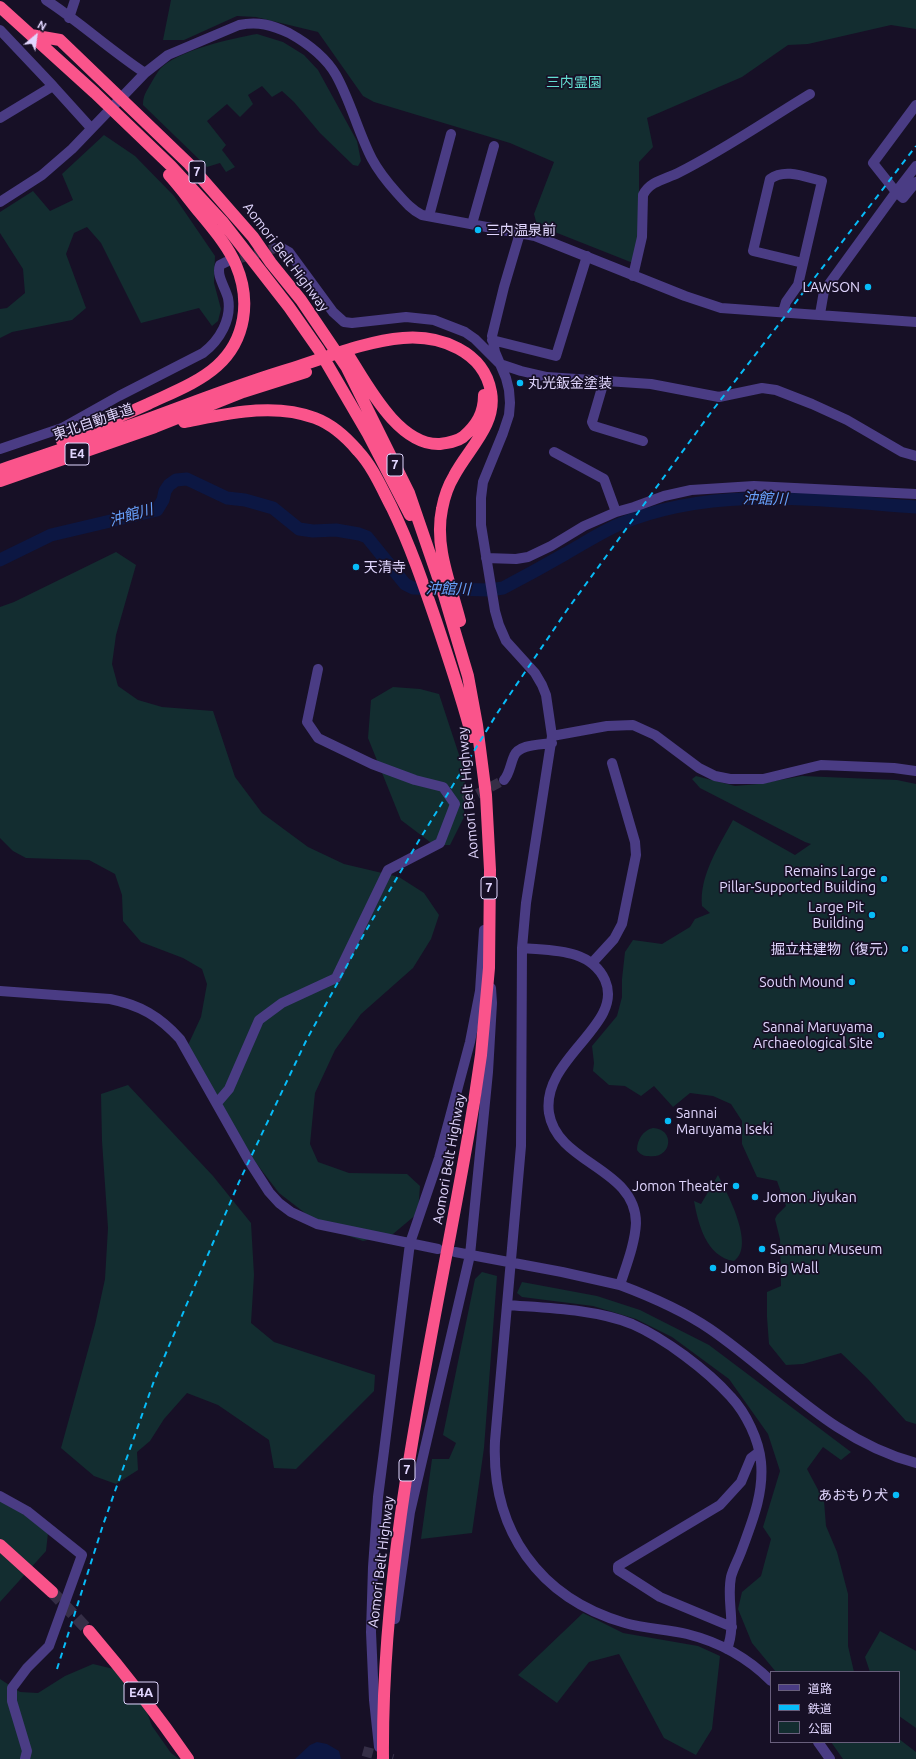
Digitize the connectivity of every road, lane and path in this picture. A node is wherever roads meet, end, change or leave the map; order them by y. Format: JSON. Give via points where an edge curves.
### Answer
{"nodes":[{"id":1,"x":46,"y":0,"type":"edge"},
{"id":2,"x":76,"y":0,"type":"edge"},
{"id":3,"x":0,"y":6,"type":"edge"},
{"id":4,"x":69,"y":18,"type":"junction"},
{"id":5,"x":0,"y":30,"type":"edge"},
{"id":6,"x":31,"y":35,"type":"junction"},
{"id":7,"x":142,"y":76,"type":"junction"},
{"id":8,"x":53,"y":86,"type":"junction"},
{"id":9,"x":810,"y":94,"type":"dead end"},
{"id":10,"x":916,"y":106,"type":"edge"},
{"id":11,"x":0,"y":118,"type":"edge"},
{"id":12,"x":94,"y":126,"type":"junction"},
{"id":13,"x":128,"y":126,"type":"junction"},
{"id":14,"x":450,"y":134,"type":"dead end"},
{"id":15,"x":494,"y":146,"type":"dead end"},
{"id":16,"x":916,"y":166,"type":"edge"},
{"id":17,"x":916,"y":182,"type":"edge"},
{"id":18,"x":896,"y":192,"type":"junction"},
{"id":19,"x":0,"y":202,"type":"edge"},
{"id":20,"x":429,"y":216,"type":"junction"},
{"id":21,"x":472,"y":224,"type":"junction"},
{"id":22,"x":520,"y":233,"type":"junction"},
{"id":23,"x":276,"y":248,"type":"tunnel mouth"},
{"id":24,"x":587,"y":256,"type":"junction"},
{"id":25,"x":226,"y":262,"type":"dead end"},
{"id":26,"x":804,"y":263,"type":"junction"},
{"id":27,"x":633,"y":276,"type":"junction"},
{"id":28,"x":782,"y":312,"type":"junction"},
{"id":29,"x":820,"y":314,"type":"junction"},
{"id":30,"x":916,"y":322,"type":"edge"},
{"id":31,"x":493,"y":329,"type":"junction"},
{"id":32,"x":475,"y":339,"type":"junction"},
{"id":33,"x":492,"y":340,"type":"junction"},
{"id":34,"x":500,"y":364,"type":"junction"},
{"id":35,"x":351,"y":366,"type":"junction"},
{"id":36,"x":604,"y":381,"type":"junction"},
{"id":37,"x":153,"y":422,"type":"junction"},
{"id":38,"x":643,"y":441,"type":"dead end"},
{"id":39,"x":0,"y":449,"type":"edge"},
{"id":40,"x":554,"y":452,"type":"dead end"},
{"id":41,"x":916,"y":456,"type":"edge"},
{"id":42,"x":0,"y":469,"type":"edge"},
{"id":43,"x":0,"y":481,"type":"edge"},
{"id":44,"x":916,"y":494,"type":"edge"},
{"id":45,"x":616,"y":512,"type":"junction"},
{"id":46,"x":486,"y":562,"type":"junction"},
{"id":47,"x":439,"y":566,"type":"junction"},
{"id":48,"x":318,"y":669,"type":"dead end"},
{"id":49,"x":552,"y":739,"type":"junction"},
{"id":50,"x":612,"y":763,"type":"dead end"},
{"id":51,"x":916,"y":771,"type":"edge"},
{"id":52,"x":504,"y":780,"type":"tunnel mouth"},
{"id":53,"x":485,"y":789,"type":"junction"},
{"id":54,"x":490,"y":870,"type":"junction"},
{"id":55,"x":522,"y":948,"type":"junction"},
{"id":56,"x":592,"y":963,"type":"junction"},
{"id":57,"x":489,"y":968,"type":"junction"},
{"id":58,"x":0,"y":991,"type":"edge"},
{"id":59,"x":217,"y":1104,"type":"junction"},
{"id":60,"x":410,"y":1243,"type":"junction"},
{"id":61,"x":438,"y":1248,"type":"dead end"},
{"id":62,"x":455,"y":1252,"type":"dead end"},
{"id":63,"x":470,"y":1255,"type":"junction"},
{"id":64,"x":620,"y":1285,"type":"junction"},
{"id":65,"x":507,"y":1305,"type":"junction"},
{"id":66,"x":759,"y":1452,"type":"junction"},
{"id":67,"x":916,"y":1463,"type":"edge"},
{"id":68,"x":0,"y":1496,"type":"edge"},
{"id":69,"x":0,"y":1545,"type":"edge"},
{"id":70,"x":52,"y":1592,"type":"tunnel mouth"},
{"id":71,"x":732,"y":1626,"type":"junction"},
{"id":72,"x":89,"y":1631,"type":"tunnel mouth"},
{"id":73,"x":727,"y":1649,"type":"junction"},
{"id":74,"x":770,"y":1680,"type":"edge"},
{"id":75,"x":819,"y":1743,"type":"edge"},
{"id":76,"x":383,"y":1758,"type":"edge"},
{"id":77,"x":25,"y":1759,"type":"edge"},
{"id":78,"x":188,"y":1759,"type":"edge"},
{"id":79,"x":830,"y":1759,"type":"edge"}],
"edges":[{"from":1,"to":4,"type":"street"},
{"from":2,"to":4,"type":"street"},
{"from":3,"to":6,"type":"highway","name":"Aomori Belt Highway","number":"7"},
{"from":4,"to":7,"type":"street","via":[[93,33]]},
{"from":5,"to":8,"type":"street"},
{"from":6,"to":13,"type":"highway","name":"Aomori Belt Highway","number":"7"},
{"from":6,"to":35,"type":"highway","name":"Aomori Belt Highway","number":"7","via":[[60,40],[189,164],[253,237],[300,300],[323,322]]},
{"from":7,"to":12,"type":"street"},
{"from":7,"to":20,"type":"street","via":[[168,55],[239,25],[262,23],[276,26],[303,41],[325,61],[335,75],[382,175],[414,210]]},
{"from":8,"to":11,"type":"street"},
{"from":8,"to":12,"type":"street"},
{"from":9,"to":27,"type":"street","via":[[689,167],[646,188],[643,195],[642,237]]},
{"from":10,"to":18,"type":"street","via":[[873,162]]},
{"from":12,"to":19,"type":"street","via":[[42,175]]},
{"from":13,"to":42,"type":"highway","via":[[221,238],[236,265],[242,283],[245,298],[241,329],[227,355],[200,378]]},
{"from":13,"to":47,"type":"highway","name":"Aomori Belt Highway","number":"7","via":[[171,166],[222,221],[288,306],[334,374]]},
{"from":14,"to":20,"type":"street"},
{"from":15,"to":21,"type":"street"},
{"from":16,"to":18,"type":"street"},
{"from":17,"to":18,"type":"street","via":[[903,198]]},
{"from":18,"to":29,"type":"street","via":[[824,291]]},
{"from":20,"to":21,"type":"street"},
{"from":21,"to":22,"type":"street"},
{"from":22,"to":24,"type":"street","via":[[535,236]]},
{"from":22,"to":31,"type":"street"},
{"from":23,"to":32,"type":"street","via":[[289,252],[333,312],[344,322],[391,317],[420,318],[451,326]]},
{"from":24,"to":27,"type":"street"},
{"from":24,"to":33,"type":"street","via":[[556,356]]},
{"from":25,"to":39,"type":"street","via":[[220,265],[218,270],[228,298],[226,325],[214,345],[62,428]]},
{"from":26,"to":26,"type":"street","via":[[753,251],[770,179],[784,172],[822,181]]},
{"from":26,"to":28,"type":"street","via":[[798,285]]},
{"from":27,"to":28,"type":"street","via":[[721,308]]},
{"from":28,"to":29,"type":"street"},
{"from":29,"to":30,"type":"street"},
{"from":31,"to":32,"type":"street"},
{"from":31,"to":33,"type":"street"},
{"from":32,"to":34,"type":"street"},
{"from":33,"to":34,"type":"street"},
{"from":34,"to":36,"type":"street","via":[[547,377]]},
{"from":34,"to":46,"type":"street","via":[[509,390],[510,403],[503,433],[483,482],[481,525]]},
{"from":35,"to":37,"type":"highway","via":[[394,421],[419,440],[434,444],[460,439],[471,430],[484,406],[484,391],[470,366],[457,355],[442,348],[412,344],[388,347],[357,356]]},
{"from":35,"to":47,"type":"highway","number":"7"},
{"from":36,"to":38,"type":"street","via":[[592,422],[594,426]]},
{"from":36,"to":41,"type":"street","via":[[651,384],[718,397],[762,388],[776,390],[847,420],[902,452]]},
{"from":37,"to":42,"type":"highway","name":"東北自動車道","number":"E4"},
{"from":37,"to":43,"type":"highway","number":"E4"},
{"from":37,"to":47,"type":"highway","via":[[242,383],[384,340],[433,339],[460,349],[482,368],[490,387],[492,403],[485,429],[454,476],[442,509]]},
{"from":37,"to":53,"type":"highway","via":[[239,411],[285,411],[316,418],[347,439],[369,465],[417,564],[461,695]]},
{"from":40,"to":45,"type":"street","via":[[604,480]]},
{"from":44,"to":45,"type":"street","via":[[725,486],[664,496]]},
{"from":45,"to":46,"type":"street","via":[[584,526],[528,557]]},
{"from":46,"to":49,"type":"street","via":[[495,611],[506,641],[535,673],[546,695]]},
{"from":47,"to":53,"type":"highway","name":"Aomori Belt Highway","number":"7","via":[[449,596],[468,676]]},
{"from":48,"to":59,"type":"street","via":[[307,722],[318,738],[372,764],[442,787],[459,802],[440,843],[388,870],[336,978],[282,1003],[259,1020],[229,1089]]},
{"from":49,"to":51,"type":"street","via":[[607,726],[633,725],[655,735],[699,768],[715,776],[730,779],[763,779],[821,765]]},
{"from":49,"to":52,"type":"street","via":[[520,748],[514,755],[509,774]]},
{"from":49,"to":55,"type":"street","via":[[526,903]]},
{"from":50,"to":56,"type":"street","via":[[635,842],[636,855],[622,924]]},
{"from":53,"to":54,"type":"highway","name":"Aomori Belt Highway","number":"7"},
{"from":54,"to":57,"type":"highway","name":"Aomori Belt Highway","number":"7"},
{"from":54,"to":60,"type":"street","via":[[485,893],[480,991],[470,1042],[439,1158]]},
{"from":55,"to":56,"type":"street","via":[[571,953]]},
{"from":55,"to":65,"type":"street","via":[[520,1146]]},
{"from":56,"to":64,"type":"street","via":[[605,980],[608,998],[606,1006],[597,1024],[557,1075],[549,1095],[548,1106],[554,1128],[562,1139],[616,1182],[630,1199],[636,1222],[635,1236]]},
{"from":57,"to":63,"type":"street","via":[[492,1004],[488,1072]]},
{"from":57,"to":76,"type":"highway","name":"Aomori Belt Highway","number":"7","via":[[481,1055],[470,1131],[415,1417],[396,1545],[387,1640]]},
{"from":58,"to":59,"type":"street","via":[[110,998],[144,1009],[170,1028],[180,1039]]},
{"from":59,"to":60,"type":"street","via":[[259,1179],[285,1207],[318,1224]]},
{"from":60,"to":61,"type":"street"},
{"from":60,"to":76,"type":"street","via":[[378,1497],[373,1567],[373,1685]]},
{"from":62,"to":63,"type":"street"},
{"from":63,"to":64,"type":"street"},
{"from":63,"to":76,"type":"street","via":[[410,1512],[394,1623],[389,1716]]},
{"from":64,"to":67,"type":"street","via":[[655,1298],[710,1328],[841,1431],[872,1447]]},
{"from":65,"to":66,"type":"street","via":[[603,1316],[631,1324],[655,1336],[708,1375],[732,1397],[746,1418]]},
{"from":65,"to":73,"type":"street","via":[[494,1462],[497,1491],[506,1518],[518,1541],[550,1584],[592,1611],[627,1624],[694,1636]]},
{"from":66,"to":71,"type":"street","via":[[760,1492],[757,1508],[731,1577]]},
{"from":66,"to":71,"type":"street","via":[[751,1458],[741,1482],[720,1505],[618,1566],[618,1570],[660,1597]]},
{"from":68,"to":77,"type":"street","via":[[27,1511],[82,1555],[49,1646],[12,1688],[12,1701],[27,1751]]},
{"from":69,"to":70,"type":"highway"},
{"from":71,"to":73,"type":"street"},
{"from":72,"to":78,"type":"highway","number":"E4A","via":[[132,1682]]},
{"from":73,"to":74,"type":"street","via":[[746,1660]]},
{"from":75,"to":79,"type":"street"}]}
